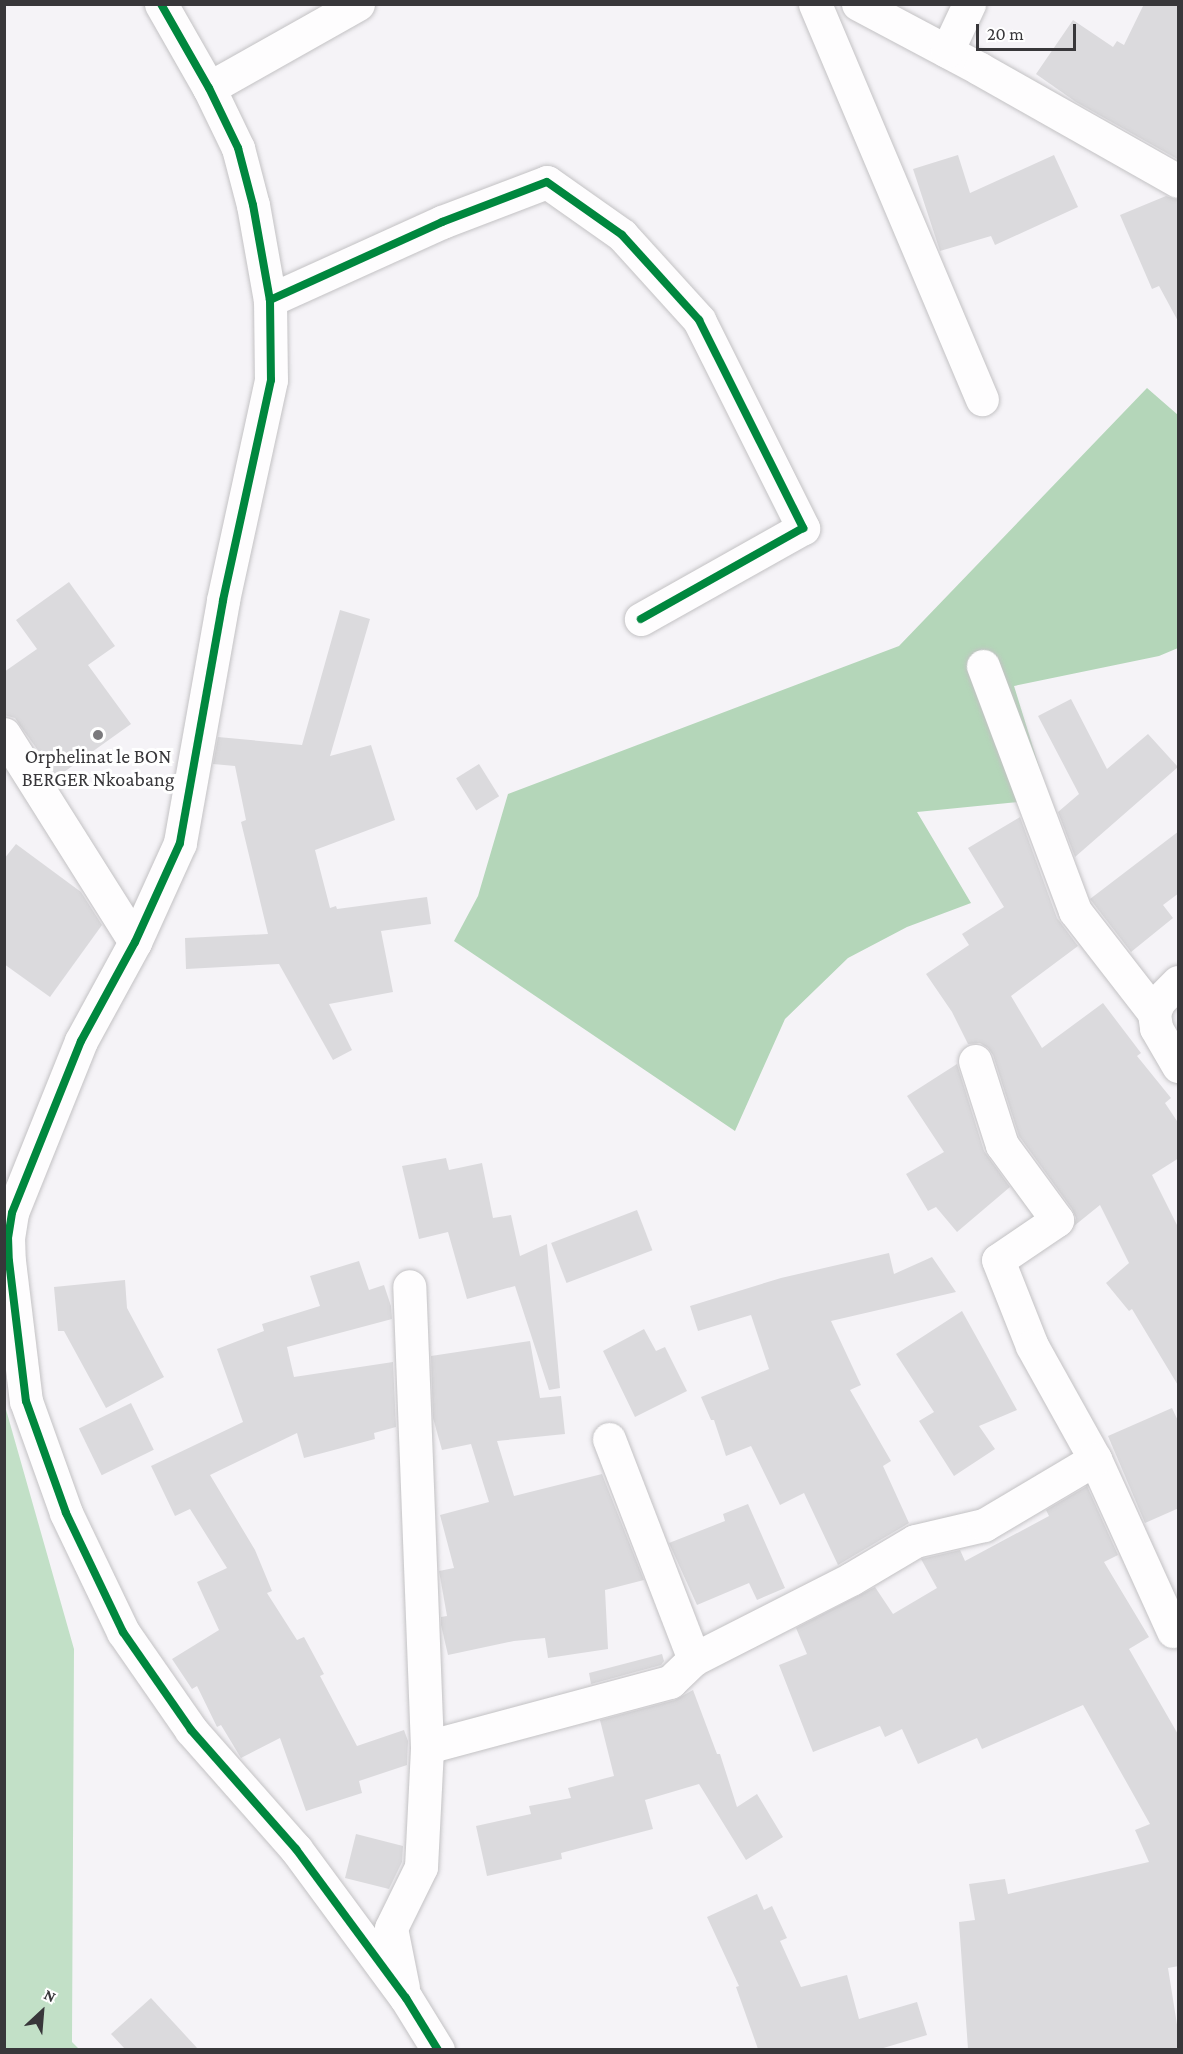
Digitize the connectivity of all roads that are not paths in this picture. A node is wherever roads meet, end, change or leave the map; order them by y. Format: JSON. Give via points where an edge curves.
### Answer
{"nodes":[{"id":1,"x":161,"y":4,"type":"edge"},
{"id":2,"x":358,"y":4,"type":"edge"},
{"id":3,"x":815,"y":4,"type":"edge"},
{"id":4,"x":858,"y":4,"type":"edge"},
{"id":5,"x":969,"y":4,"type":"edge"},
{"id":6,"x":946,"y":51,"type":"junction"},
{"id":7,"x":209,"y":88,"type":"junction"},
{"id":8,"x":1179,"y":181,"type":"edge"},
{"id":9,"x":270,"y":300,"type":"junction"},
{"id":10,"x":982,"y":399,"type":"dead end"},
{"id":11,"x":641,"y":619,"type":"dead end"},
{"id":12,"x":983,"y":666,"type":"dead end"},
{"id":13,"x":4,"y":734,"type":"edge"},
{"id":14,"x":135,"y":942,"type":"junction"},
{"id":15,"x":1179,"y":982,"type":"edge"},
{"id":16,"x":1155,"y":1013,"type":"junction"},
{"id":17,"x":975,"y":1061,"type":"dead end"},
{"id":18,"x":1179,"y":1066,"type":"edge"},
{"id":19,"x":409,"y":1286,"type":"dead end"},
{"id":20,"x":609,"y":1439,"type":"dead end"},
{"id":21,"x":1095,"y":1459,"type":"junction"},
{"id":22,"x":1173,"y":1631,"type":"dead end"},
{"id":23,"x":694,"y":1659,"type":"junction"},
{"id":24,"x":427,"y":1747,"type":"junction"},
{"id":25,"x":405,"y":1998,"type":"junction"},
{"id":26,"x":438,"y":2049,"type":"edge"}],
"edges":[{"from":1,"to":7,"type":"street"},
{"from":2,"to":7,"type":"street"},
{"from":3,"to":10,"type":"street"},
{"from":4,"to":6,"type":"street"},
{"from":5,"to":6,"type":"street"},
{"from":6,"to":8,"type":"street"},
{"from":7,"to":9,"type":"street","via":[[238,148],[254,205]]},
{"from":9,"to":11,"type":"street","via":[[442,222],[547,182],[622,235],[699,320],[803,528]]},
{"from":9,"to":14,"type":"street","via":[[270,380],[223,601],[180,843]]},
{"from":12,"to":16,"type":"street","via":[[1075,911]]},
{"from":13,"to":14,"type":"street"},
{"from":14,"to":25,"type":"street","via":[[81,1041],[12,1213],[9,1262],[26,1401],[66,1513],[123,1632],[191,1730],[296,1849]]},
{"from":15,"to":16,"type":"street","via":[[1159,1001]]},
{"from":16,"to":18,"type":"street","via":[[1156,1028]]},
{"from":17,"to":21,"type":"street","via":[[1002,1144],[1058,1220],[998,1260],[1032,1346]]},
{"from":19,"to":24,"type":"street"},
{"from":20,"to":23,"type":"street"},
{"from":21,"to":22,"type":"street"},
{"from":21,"to":23,"type":"street","via":[[984,1525],[915,1541],[851,1579]]},
{"from":23,"to":24,"type":"street","via":[[670,1682]]},
{"from":24,"to":25,"type":"street","via":[[421,1867],[391,1928]]},
{"from":25,"to":26,"type":"street"}]}
